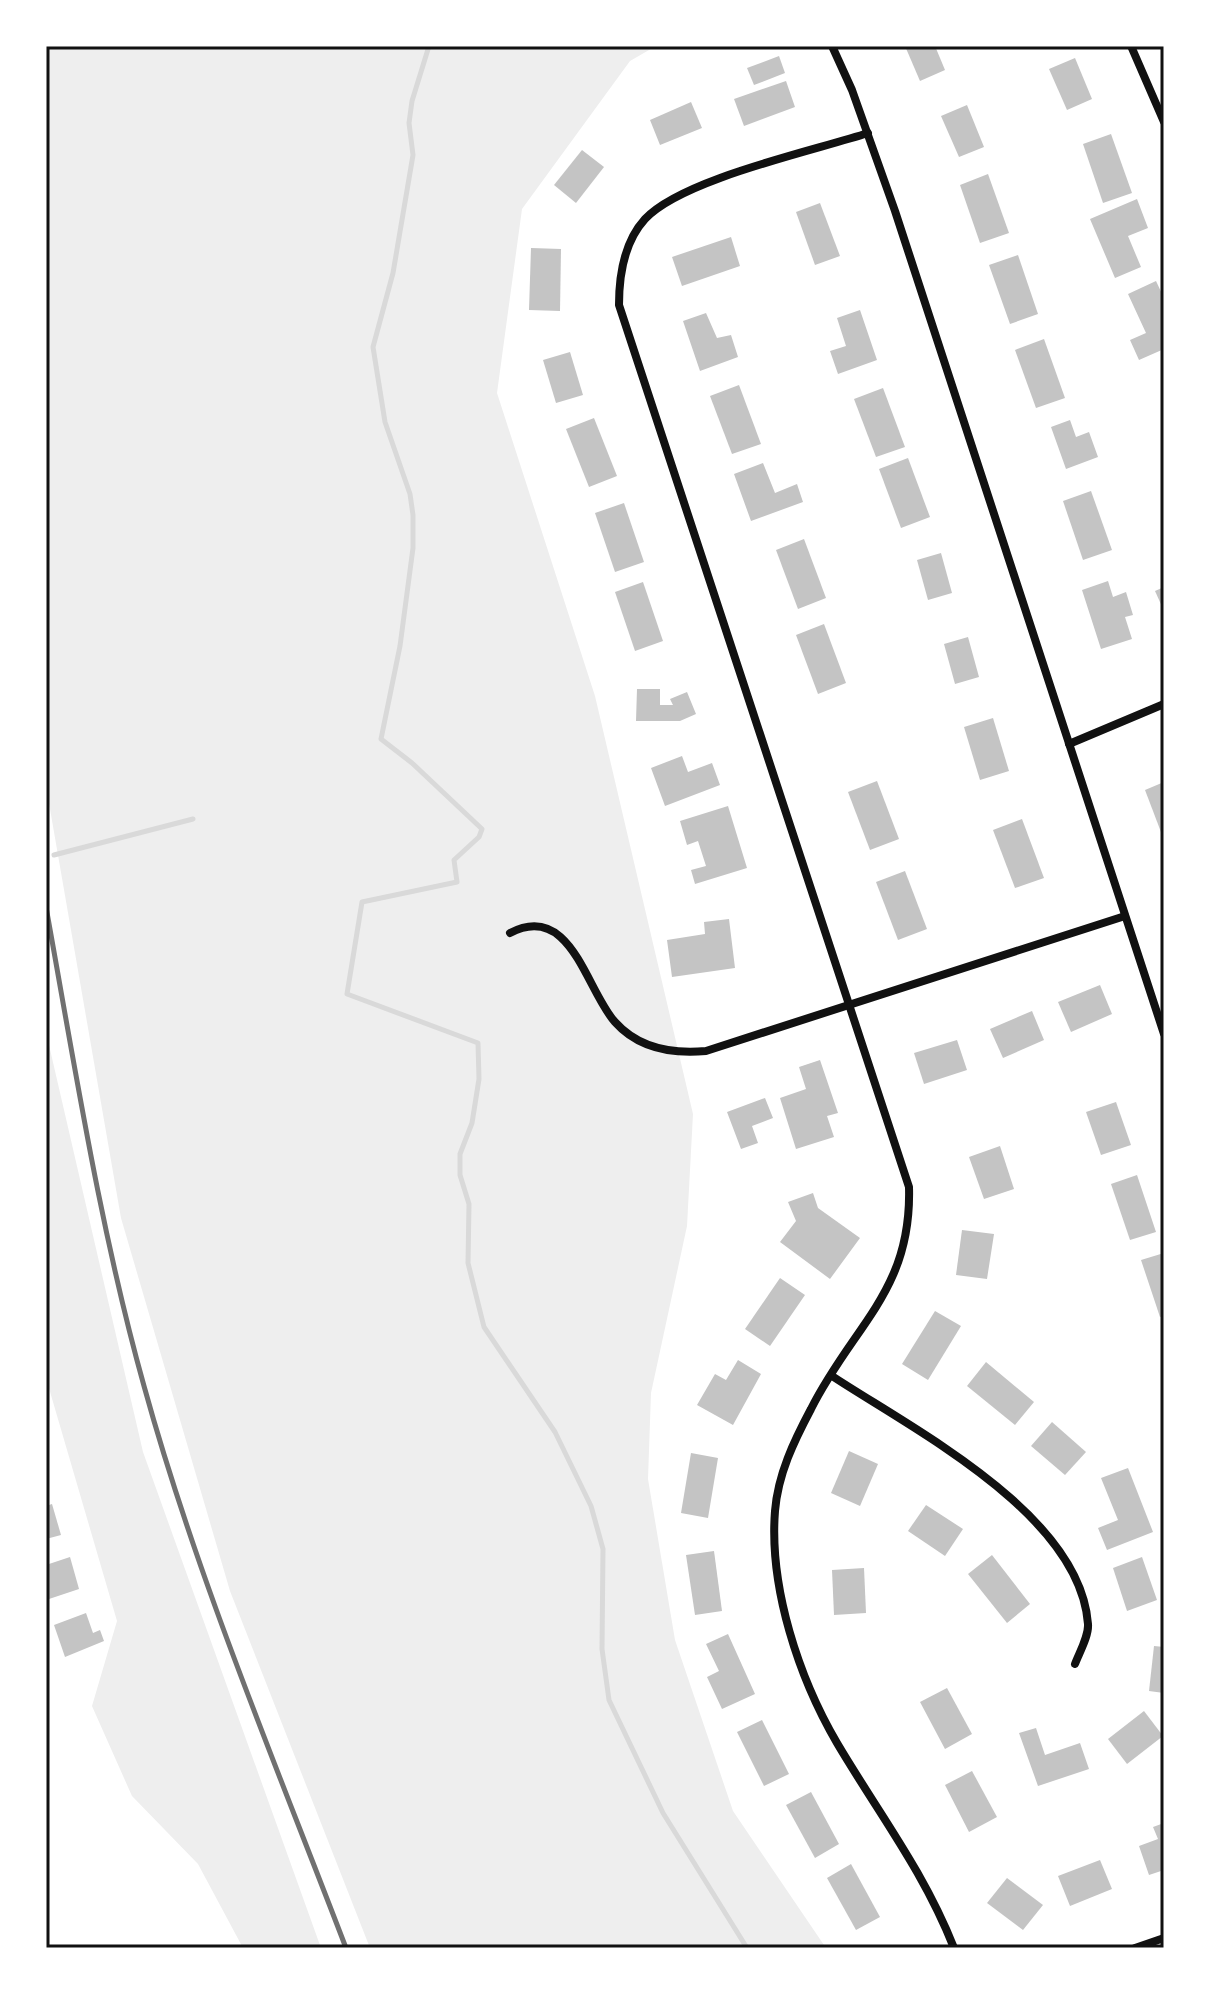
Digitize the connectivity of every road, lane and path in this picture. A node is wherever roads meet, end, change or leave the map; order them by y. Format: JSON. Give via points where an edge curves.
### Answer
{"nodes":[{"id":1,"x":832,"y":46,"type":"edge"},
{"id":2,"x":1131,"y":46,"type":"edge"},
{"id":3,"x":1164,"y":122,"type":"edge"},
{"id":4,"x":868,"y":133,"type":"junction"},
{"id":5,"x":1164,"y":704,"type":"edge"},
{"id":6,"x":1069,"y":744,"type":"junction"},
{"id":7,"x":1125,"y":916,"type":"junction"},
{"id":8,"x":510,"y":933,"type":"dead end"},
{"id":9,"x":852,"y":1005,"type":"junction"},
{"id":10,"x":1164,"y":1034,"type":"edge"},
{"id":11,"x":832,"y":1376,"type":"junction"},
{"id":12,"x":1075,"y":1664,"type":"dead end"},
{"id":13,"x":1164,"y":1938,"type":"edge"},
{"id":14,"x":954,"y":1948,"type":"edge"},
{"id":15,"x":1135,"y":1948,"type":"edge"}],
"edges":[{"from":1,"to":4,"type":"street"},
{"from":2,"to":3,"type":"street"},
{"from":4,"to":6,"type":"street"},
{"from":4,"to":9,"type":"street","via":[[709,183],[659,206],[632,237],[619,285],[623,326]]},
{"from":5,"to":6,"type":"street"},
{"from":6,"to":7,"type":"street"},
{"from":7,"to":9,"type":"street"},
{"from":7,"to":10,"type":"street"},
{"from":8,"to":9,"type":"street","via":[[537,926],[564,937],[616,1023],[665,1051],[706,1051]]},
{"from":9,"to":11,"type":"street","via":[[904,1162],[910,1216],[888,1291]]},
{"from":11,"to":12,"type":"street","via":[[994,1482],[1039,1524],[1061,1555],[1087,1616],[1089,1628]]},
{"from":11,"to":14,"type":"street","via":[[812,1405],[781,1477],[774,1539],[787,1616],[835,1740],[915,1863]]},
{"from":13,"to":15,"type":"street"}]}
